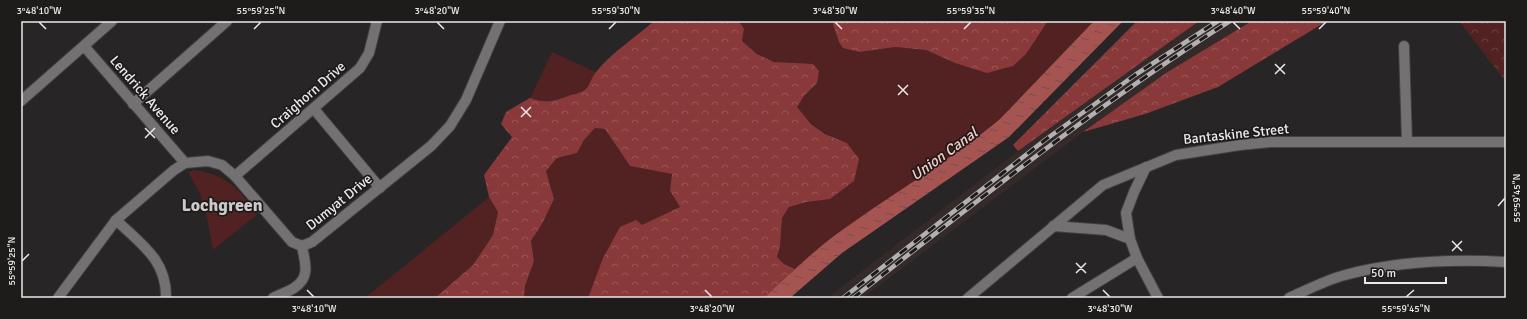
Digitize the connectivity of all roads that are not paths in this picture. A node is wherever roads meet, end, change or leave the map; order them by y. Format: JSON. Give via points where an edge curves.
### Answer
{"nodes":[{"id":1,"x":112,"y":21,"type":"edge"},
{"id":2,"x":227,"y":21,"type":"edge"},
{"id":3,"x":377,"y":21,"type":"edge"},
{"id":4,"x":500,"y":21,"type":"edge"},
{"id":5,"x":84,"y":46,"type":"junction"},
{"id":6,"x":1404,"y":46,"type":"dead end"},
{"id":7,"x":21,"y":101,"type":"edge"},
{"id":8,"x":134,"y":104,"type":"junction"},
{"id":9,"x":314,"y":109,"type":"junction"},
{"id":10,"x":1407,"y":142,"type":"junction"},
{"id":11,"x":1506,"y":142,"type":"edge"},
{"id":12,"x":185,"y":163,"type":"junction"},
{"id":13,"x":1146,"y":167,"type":"junction"},
{"id":14,"x":235,"y":176,"type":"junction"},
{"id":15,"x":380,"y":188,"type":"junction"},
{"id":16,"x":116,"y":220,"type":"junction"},
{"id":17,"x":1053,"y":226,"type":"junction"},
{"id":18,"x":1130,"y":239,"type":"junction"},
{"id":19,"x":302,"y":246,"type":"junction"},
{"id":20,"x":1137,"y":258,"type":"junction"},
{"id":21,"x":1506,"y":262,"type":"edge"},
{"id":22,"x":1300,"y":296,"type":"edge"},
{"id":23,"x":58,"y":298,"type":"edge"},
{"id":24,"x":166,"y":298,"type":"edge"},
{"id":25,"x":274,"y":298,"type":"edge"},
{"id":26,"x":968,"y":298,"type":"edge"},
{"id":27,"x":1072,"y":298,"type":"edge"},
{"id":28,"x":1158,"y":298,"type":"edge"},
{"id":29,"x":1289,"y":298,"type":"edge"}],
"edges":[{"from":1,"to":5,"type":"street"},
{"from":2,"to":8,"type":"street"},
{"from":3,"to":9,"type":"street","name":"Craighorn Drive","via":[[369,53],[360,68]]},
{"from":4,"to":15,"type":"street","name":"Dumyat Drive","via":[[466,100],[450,126],[431,146]]},
{"from":5,"to":7,"type":"street"},
{"from":5,"to":8,"type":"street","name":"Lendrick Avenue"},
{"from":6,"to":10,"type":"street"},
{"from":8,"to":12,"type":"street","name":"Lendrick Avenue"},
{"from":9,"to":14,"type":"street","name":"Craighorn Drive"},
{"from":9,"to":15,"type":"street"},
{"from":10,"to":11,"type":"street","name":"Bantaskine Street"},
{"from":10,"to":13,"type":"street","name":"Bantaskine Street","via":[[1271,142],[1176,155]]},
{"from":12,"to":14,"type":"street","name":"Dumyat Drive","via":[[208,161],[222,166]]},
{"from":12,"to":16,"type":"street"},
{"from":13,"to":17,"type":"street","name":"Bantaskine Street","via":[[1103,185]]},
{"from":13,"to":18,"type":"street","via":[[1126,213]]},
{"from":14,"to":19,"type":"street","name":"Dumyat Drive","via":[[292,242]]},
{"from":15,"to":19,"type":"street","name":"Dumyat Drive","via":[[312,242]]},
{"from":16,"to":23,"type":"street"},
{"from":16,"to":24,"type":"street","via":[[157,261],[164,274]]},
{"from":17,"to":18,"type":"street","via":[[1106,230]]},
{"from":17,"to":26,"type":"street","name":"Bantaskine Street"},
{"from":18,"to":20,"type":"street"},
{"from":19,"to":25,"type":"street","via":[[306,271],[302,281],[294,289]]},
{"from":20,"to":27,"type":"street"},
{"from":20,"to":28,"type":"street"},
{"from":21,"to":22,"type":"street","via":[[1468,260],[1385,267],[1345,275]]},
{"from":22,"to":29,"type":"street"}]}
